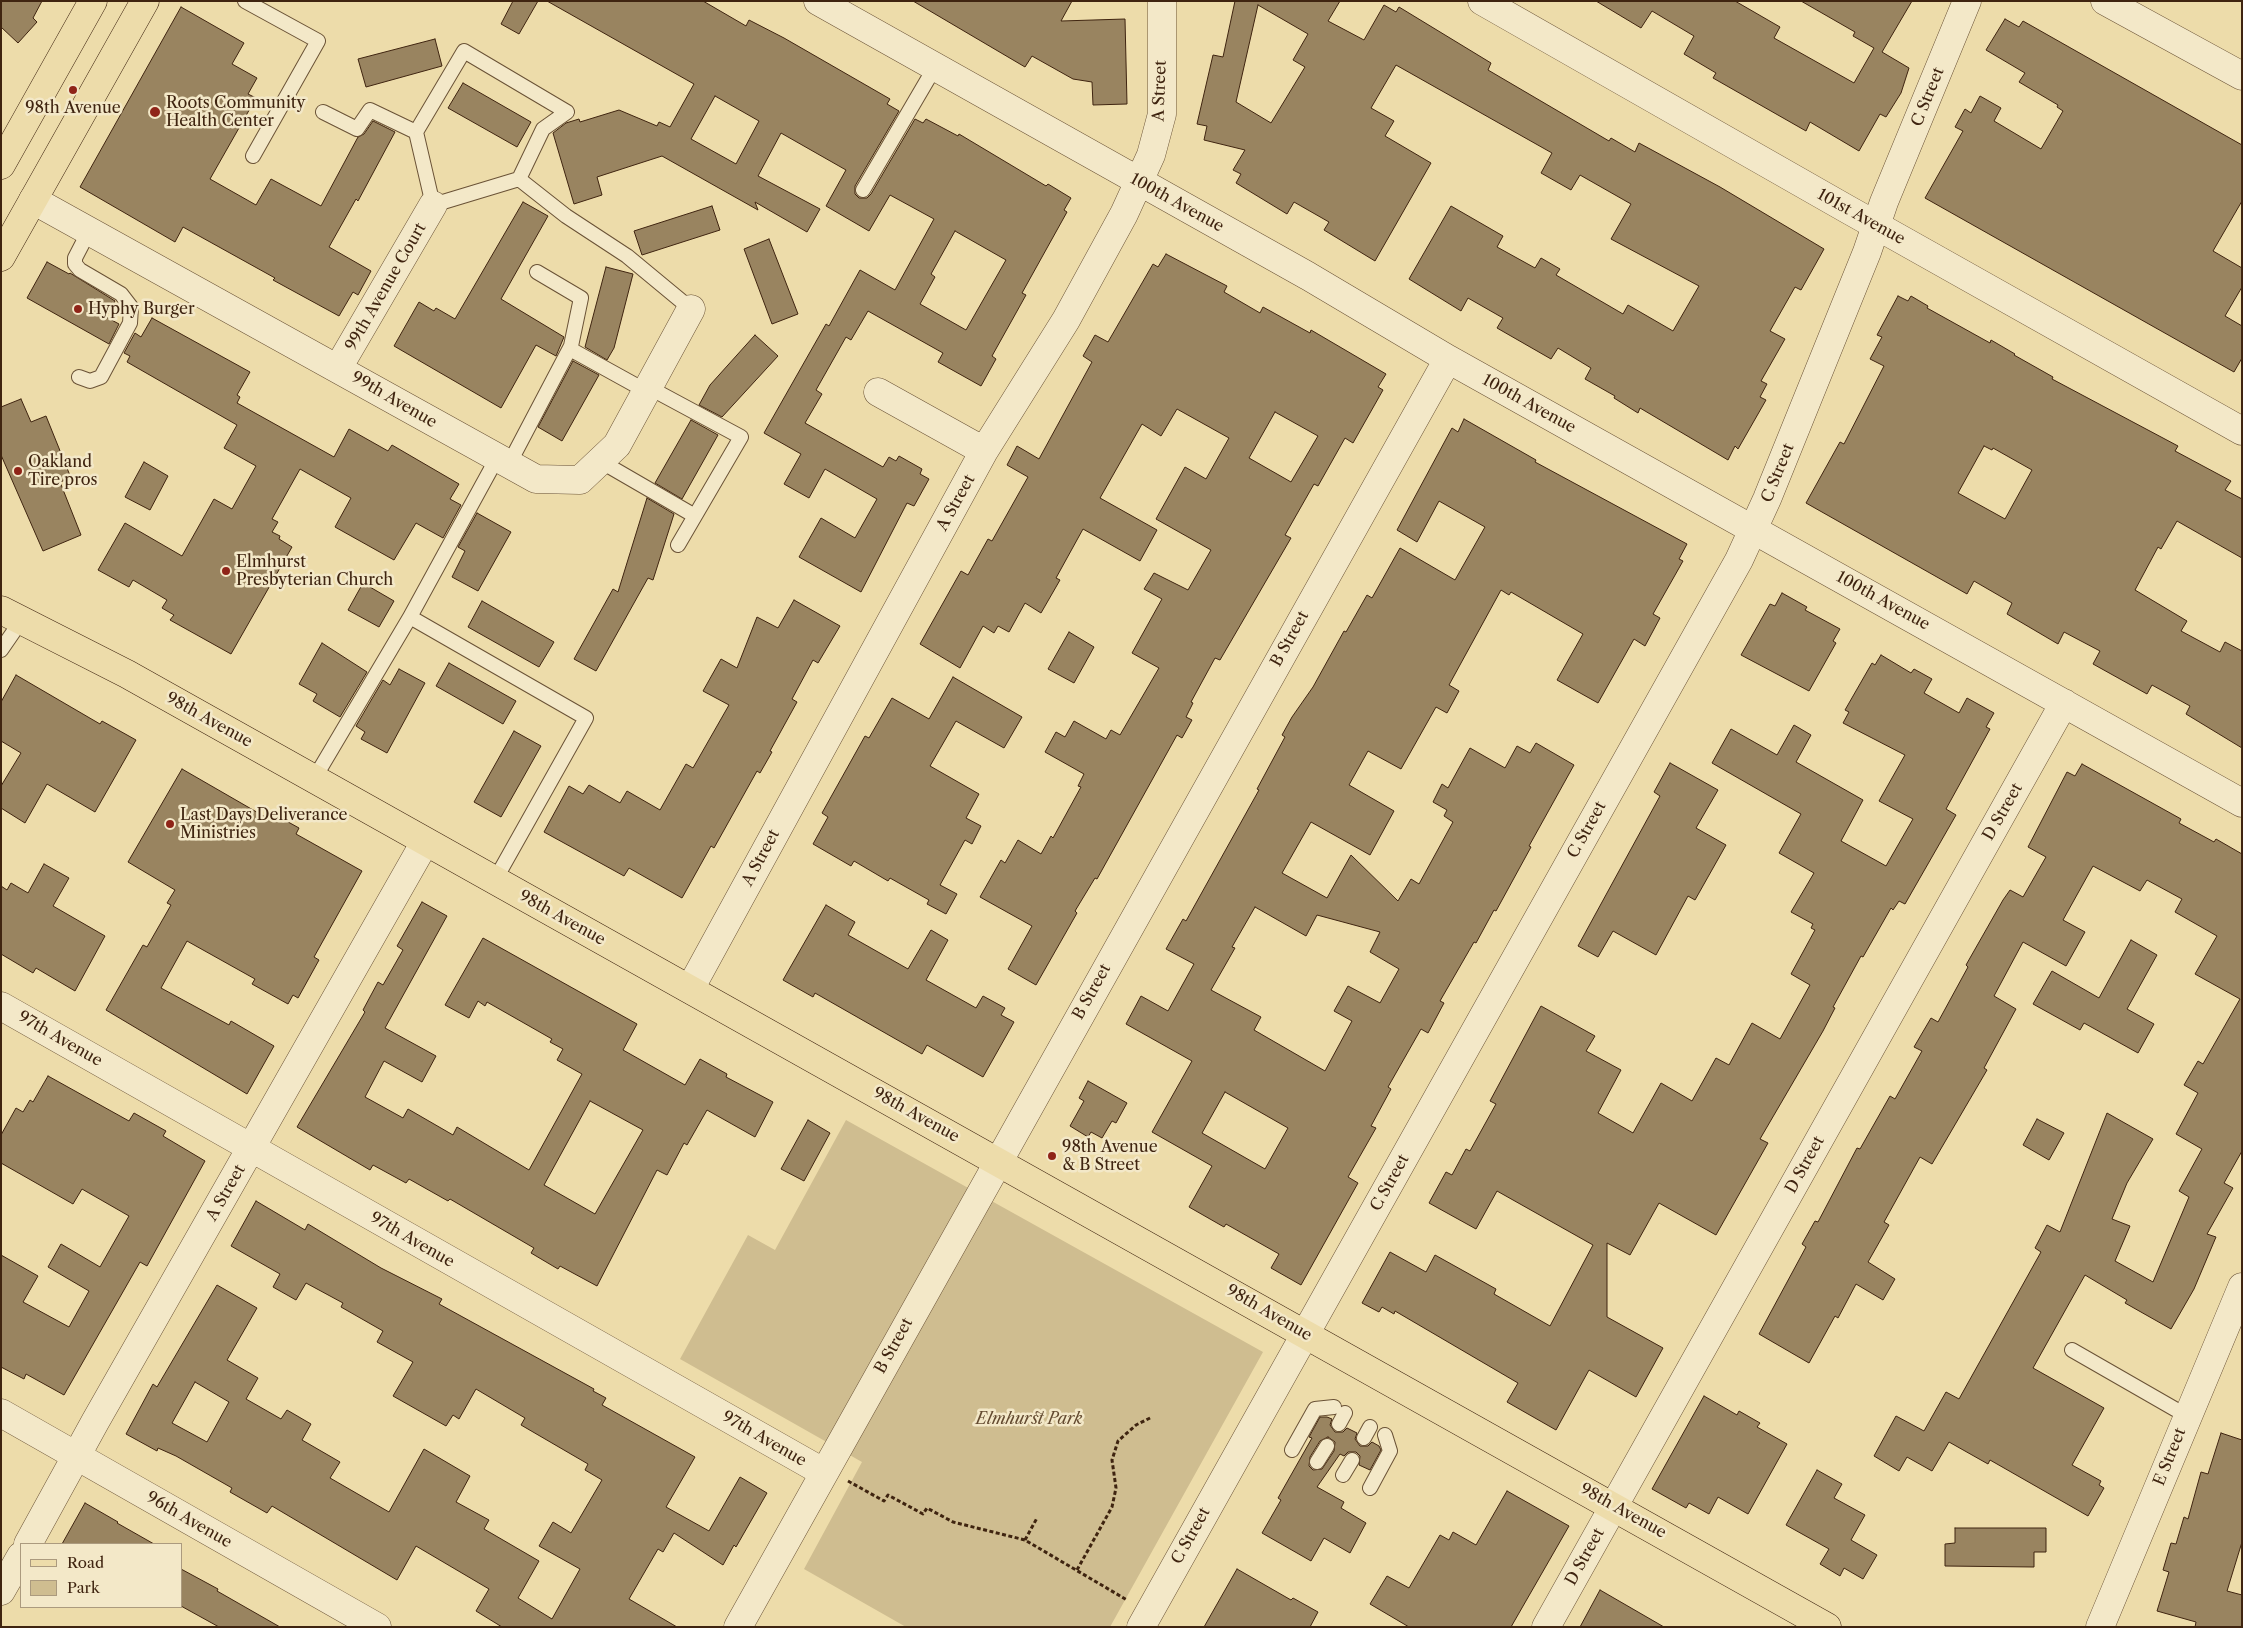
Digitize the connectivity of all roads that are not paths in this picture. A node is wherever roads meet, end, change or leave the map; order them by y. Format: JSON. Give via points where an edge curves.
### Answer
{"nodes":[{"id":1,"x":93,"y":1,"type":"edge"},
{"id":2,"x":146,"y":1,"type":"edge"},
{"id":3,"x":245,"y":1,"type":"edge"},
{"id":4,"x":818,"y":1,"type":"edge"},
{"id":5,"x":1482,"y":1,"type":"edge"},
{"id":6,"x":1967,"y":1,"type":"edge"},
{"id":7,"x":2105,"y":1,"type":"edge"},
{"id":8,"x":1162,"y":2,"type":"edge"},
{"id":9,"x":935,"y":67,"type":"junction"},
{"id":10,"x":2242,"y":76,"type":"edge"},
{"id":11,"x":323,"y":112,"type":"dead end"},
{"id":12,"x":416,"y":132,"type":"junction"},
{"id":13,"x":253,"y":156,"type":"dead end"},
{"id":14,"x":1,"y":164,"type":"edge"},
{"id":15,"x":519,"y":179,"type":"junction"},
{"id":16,"x":1139,"y":182,"type":"junction"},
{"id":17,"x":863,"y":190,"type":"dead end"},
{"id":18,"x":33,"y":200,"type":"junction"},
{"id":19,"x":433,"y":205,"type":"junction"},
{"id":20,"x":1876,"y":226,"type":"junction"},
{"id":21,"x":89,"y":231,"type":"junction"},
{"id":22,"x":1,"y":257,"type":"edge"},
{"id":23,"x":537,"y":272,"type":"dead end"},
{"id":24,"x":691,"y":309,"type":"joint"},
{"id":25,"x":570,"y":349,"type":"junction"},
{"id":26,"x":1448,"y":359,"type":"junction"},
{"id":27,"x":338,"y":368,"type":"junction"},
{"id":28,"x":79,"y":377,"type":"dead end"},
{"id":29,"x":647,"y":390,"type":"junction"},
{"id":30,"x":878,"y":392,"type":"dead end"},
{"id":31,"x":2242,"y":431,"type":"edge"},
{"id":32,"x":984,"y":451,"type":"junction"},
{"id":33,"x":503,"y":461,"type":"junction"},
{"id":34,"x":600,"y":461,"type":"junction"},
{"id":35,"x":695,"y":516,"type":"junction"},
{"id":36,"x":1753,"y":529,"type":"junction"},
{"id":37,"x":678,"y":545,"type":"dead end"},
{"id":38,"x":11,"y":616,"type":"edge"},
{"id":39,"x":410,"y":617,"type":"junction"},
{"id":40,"x":1,"y":650,"type":"edge"},
{"id":41,"x":2064,"y":703,"type":"junction"},
{"id":42,"x":314,"y":778,"type":"junction"},
{"id":43,"x":2242,"y":802,"type":"edge"},
{"id":44,"x":425,"y":842,"type":"junction"},
{"id":45,"x":495,"y":880,"type":"junction"},
{"id":46,"x":690,"y":988,"type":"junction"},
{"id":47,"x":1,"y":1006,"type":"edge"},
{"id":48,"x":250,"y":1149,"type":"junction"},
{"id":49,"x":998,"y":1161,"type":"junction"},
{"id":50,"x":2242,"y":1287,"type":"edge"},
{"id":51,"x":1305,"y":1334,"type":"junction"},
{"id":52,"x":2072,"y":1350,"type":"dead end"},
{"id":53,"x":1,"y":1414,"type":"edge"},
{"id":54,"x":1340,"y":1415,"type":"dead end"},
{"id":55,"x":2186,"y":1416,"type":"junction"},
{"id":56,"x":1385,"y":1435,"type":"dead end"},
{"id":57,"x":1327,"y":1446,"type":"dead end"},
{"id":58,"x":1292,"y":1450,"type":"dead end"},
{"id":59,"x":77,"y":1456,"type":"junction"},
{"id":60,"x":1352,"y":1460,"type":"dead end"},
{"id":61,"x":1317,"y":1462,"type":"dead end"},
{"id":62,"x":823,"y":1472,"type":"junction"},
{"id":63,"x":1344,"y":1475,"type":"dead end"},
{"id":64,"x":1370,"y":1488,"type":"dead end"},
{"id":65,"x":1614,"y":1506,"type":"junction"},
{"id":66,"x":29,"y":1543,"type":"edge"},
{"id":67,"x":20,"y":1558,"type":"edge"},
{"id":68,"x":1,"y":1591,"type":"edge"},
{"id":69,"x":1145,"y":1620,"type":"edge"},
{"id":70,"x":377,"y":1627,"type":"edge"},
{"id":71,"x":738,"y":1627,"type":"edge"},
{"id":72,"x":1546,"y":1627,"type":"edge"},
{"id":73,"x":1827,"y":1627,"type":"edge"},
{"id":74,"x":2100,"y":1627,"type":"edge"}],
"edges":[{"from":1,"to":14,"type":"main road"},
{"from":2,"to":18,"type":"main road"},
{"from":3,"to":13,"type":"lane","via":[[318,42]]},
{"from":4,"to":9,"type":"street","name":"100th Avenue"},
{"from":5,"to":20,"type":"street","name":"101st Avenue"},
{"from":6,"to":20,"type":"street","name":"C Street"},
{"from":7,"to":10,"type":"street"},
{"from":8,"to":16,"type":"street","name":"A Street","via":[[1162,114],[1151,155]]},
{"from":9,"to":16,"type":"street","name":"100th Avenue"},
{"from":9,"to":17,"type":"lane"},
{"from":11,"to":12,"type":"lane","via":[[357,130],[370,110]]},
{"from":12,"to":15,"type":"lane","via":[[464,51],[567,112],[543,128]]},
{"from":12,"to":19,"type":"lane"},
{"from":15,"to":19,"type":"lane"},
{"from":15,"to":24,"type":"lane","via":[[566,216],[627,256]]},
{"from":16,"to":26,"type":"street","name":"100th Avenue"},
{"from":16,"to":32,"type":"street","name":"A Street","via":[[1066,320]]},
{"from":18,"to":21,"type":"street","name":"99th Avenue"},
{"from":18,"to":22,"type":"main road"},
{"from":19,"to":27,"type":"street","name":"99th Avenue Court"},
{"from":20,"to":31,"type":"street","name":"101st Avenue"},
{"from":20,"to":36,"type":"street","name":"C Street"},
{"from":21,"to":27,"type":"street","name":"99th Avenue"},
{"from":21,"to":28,"type":"lane","via":[[75,264],[121,294],[131,308],[130,323],[101,377],[90,381]]},
{"from":23,"to":25,"type":"lane","via":[[581,298]]},
{"from":24,"to":29,"type":"street","name":"99th Avenue"},
{"from":25,"to":29,"type":"lane"},
{"from":25,"to":33,"type":"lane"},
{"from":26,"to":36,"type":"street","name":"100th Avenue"},
{"from":26,"to":49,"type":"street","name":"B Street"},
{"from":27,"to":33,"type":"street","name":"99th Avenue"},
{"from":29,"to":34,"type":"street","name":"99th Avenue","via":[[617,445]]},
{"from":29,"to":35,"type":"lane","via":[[741,436]]},
{"from":30,"to":32,"type":"street"},
{"from":32,"to":46,"type":"street","name":"A Street"},
{"from":33,"to":34,"type":"street","name":"99th Avenue","via":[[536,479],[580,480]]},
{"from":33,"to":39,"type":"lane"},
{"from":34,"to":35,"type":"lane"},
{"from":35,"to":37,"type":"lane"},
{"from":36,"to":41,"type":"street","name":"100th Avenue"},
{"from":36,"to":51,"type":"street","name":"C Street","via":[[1739,560]]},
{"from":38,"to":40,"type":"lane"},
{"from":38,"to":42,"type":"main road","name":"98th Avenue","via":[[127,674]]},
{"from":39,"to":42,"type":"lane"},
{"from":39,"to":45,"type":"lane","via":[[586,718]]},
{"from":41,"to":43,"type":"street","name":"100th Avenue"},
{"from":41,"to":65,"type":"street","name":"D Street"},
{"from":42,"to":44,"type":"main road","name":"98th Avenue"},
{"from":44,"to":45,"type":"main road","name":"98th Avenue"},
{"from":44,"to":48,"type":"street","name":"A Street"},
{"from":45,"to":46,"type":"main road","name":"98th Avenue"},
{"from":46,"to":49,"type":"main road","name":"98th Avenue"},
{"from":47,"to":48,"type":"street","name":"97th Avenue"},
{"from":48,"to":59,"type":"street","name":"A Street"},
{"from":48,"to":62,"type":"street","name":"97th Avenue"},
{"from":49,"to":51,"type":"main road","name":"98th Avenue"},
{"from":49,"to":62,"type":"street","name":"B Street"},
{"from":50,"to":55,"type":"street","name":"E Street"},
{"from":51,"to":65,"type":"main road","name":"98th Avenue"},
{"from":51,"to":69,"type":"street","name":"C Street"},
{"from":52,"to":55,"type":"lane"},
{"from":53,"to":59,"type":"street","name":"96th Avenue"},
{"from":54,"to":58,"type":"lane","via":[[1315,1409]]},
{"from":55,"to":74,"type":"street","name":"E Street"},
{"from":56,"to":64,"type":"lane","via":[[1390,1451]]},
{"from":57,"to":61,"type":"lane"},
{"from":59,"to":66,"type":"street","name":"A Street"},
{"from":59,"to":70,"type":"street","name":"96th Avenue"},
{"from":60,"to":63,"type":"lane"},
{"from":62,"to":71,"type":"street","name":"B Street"},
{"from":65,"to":72,"type":"street","name":"D Street"},
{"from":65,"to":73,"type":"main road","name":"98th Avenue"},
{"from":67,"to":68,"type":"street"}]}
